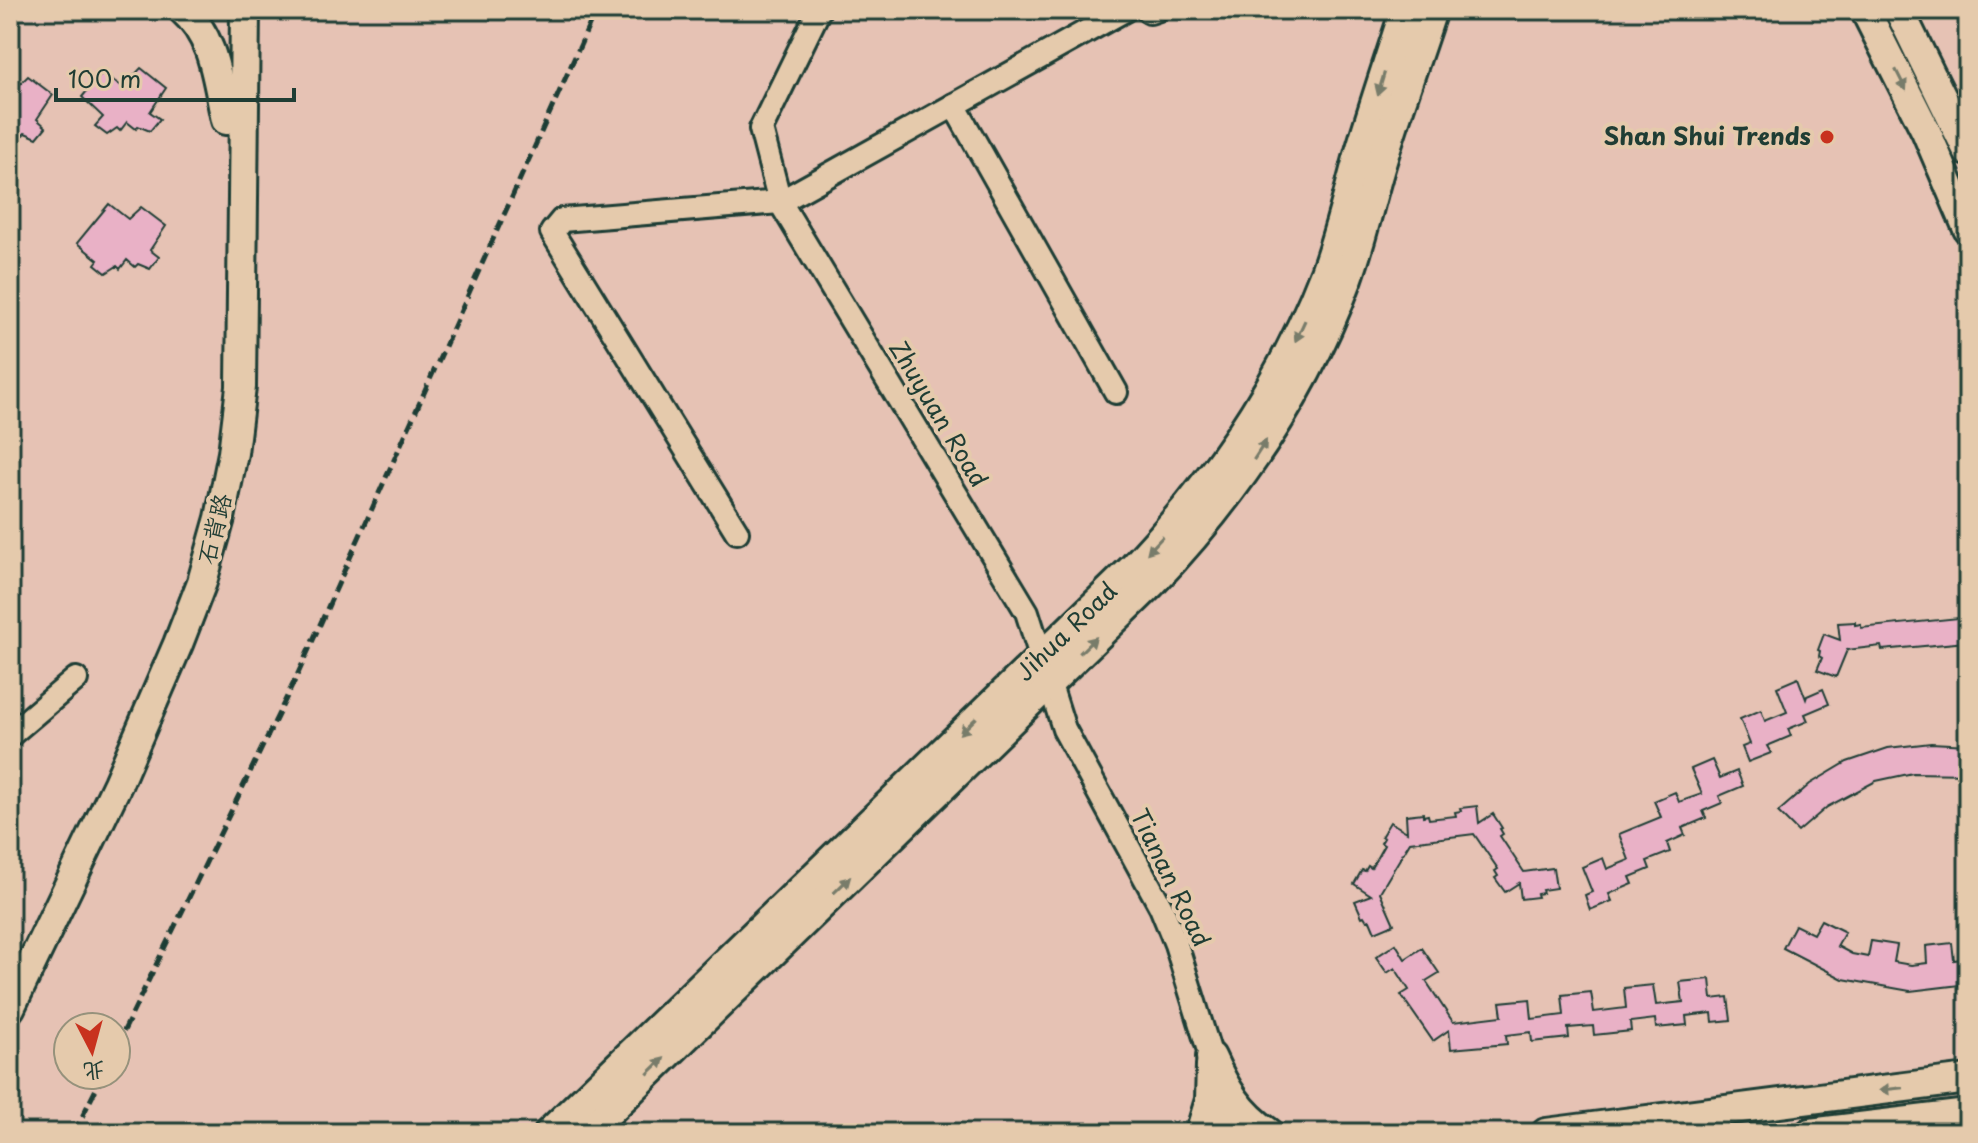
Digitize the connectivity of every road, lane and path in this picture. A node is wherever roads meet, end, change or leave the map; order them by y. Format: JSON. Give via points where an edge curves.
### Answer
{"nodes":[{"id":1,"x":183,"y":10,"type":"edge"},
{"id":2,"x":226,"y":10,"type":"edge"},
{"id":3,"x":245,"y":10,"type":"edge"},
{"id":4,"x":819,"y":10,"type":"edge"},
{"id":5,"x":1125,"y":10,"type":"edge"},
{"id":6,"x":1147,"y":10,"type":"edge"},
{"id":7,"x":1156,"y":10,"type":"edge"},
{"id":8,"x":1405,"y":10,"type":"edge"},
{"id":9,"x":1432,"y":10,"type":"edge"},
{"id":10,"x":1865,"y":10,"type":"edge"},
{"id":11,"x":1899,"y":10,"type":"edge"},
{"id":12,"x":954,"y":105,"type":"junction"},
{"id":13,"x":226,"y":120,"type":"junction"},
{"id":14,"x":1968,"y":151,"type":"edge"},
{"id":15,"x":780,"y":202,"type":"junction"},
{"id":16,"x":1968,"y":229,"type":"edge"},
{"id":17,"x":1116,"y":392,"type":"dead end"},
{"id":18,"x":737,"y":532,"type":"dead end"},
{"id":19,"x":1045,"y":670,"type":"junction"},
{"id":20,"x":76,"y":679,"type":"dead end"},
{"id":21,"x":10,"y":735,"type":"edge"},
{"id":22,"x":10,"y":965,"type":"edge"},
{"id":23,"x":10,"y":1008,"type":"edge"},
{"id":24,"x":1211,"y":1057,"type":"junction"},
{"id":25,"x":1968,"y":1079,"type":"edge"},
{"id":26,"x":1968,"y":1114,"type":"edge"},
{"id":27,"x":594,"y":1129,"type":"edge"},
{"id":28,"x":549,"y":1133,"type":"edge"},
{"id":29,"x":1200,"y":1133,"type":"edge"},
{"id":30,"x":1225,"y":1133,"type":"edge"},
{"id":31,"x":1269,"y":1133,"type":"edge"},
{"id":32,"x":1546,"y":1133,"type":"edge"},
{"id":33,"x":1810,"y":1133,"type":"edge"}],
"edges":[{"from":1,"to":13,"type":"main road","via":[[209,47]]},
{"from":2,"to":13,"type":"main road","name":"石背路"},
{"from":3,"to":23,"type":"main road","name":"石背路","via":[[241,387],[220,518],[202,582],[136,741]]},
{"from":4,"to":15,"type":"street","name":"Zhuyuan Road","via":[[761,129]]},
{"from":5,"to":12,"type":"street"},
{"from":6,"to":7,"type":"street"},
{"from":8,"to":19,"type":"main road","name":"Jihua Road","one_way":true,"via":[[1330,258],[1276,378],[1188,509]]},
{"from":19,"to":9,"type":"main road","name":"Jihua Road","one_way":true,"via":[[1151,584],[1206,524],[1255,459],[1297,389],[1348,279]]},
{"from":10,"to":16,"type":"main road","one_way":true},
{"from":11,"to":14,"type":"main road"},
{"from":12,"to":15,"type":"street"},
{"from":12,"to":17,"type":"street"},
{"from":13,"to":22,"type":"main road","name":"石背路","via":[[222,385],[202,514],[160,637]]},
{"from":15,"to":18,"type":"street","via":[[562,220],[552,232]]},
{"from":15,"to":19,"type":"street","name":"Zhuyuan Road","via":[[1027,612]]},
{"from":19,"to":24,"type":"street","name":"Tianan Road","via":[[1064,729],[1161,907]]},
{"from":27,"to":19,"type":"main road","name":"Jihua Road","one_way":true},
{"from":19,"to":28,"type":"main road","name":"Jihua Road","one_way":true},
{"from":20,"to":21,"type":"street"},
{"from":24,"to":29,"type":"main road","via":[[1210,1100]]},
{"from":24,"to":30,"type":"street","name":"Tianan Road"},
{"from":24,"to":31,"type":"main road","via":[[1239,1108]]},
{"from":25,"to":32,"type":"main road","one_way":true},
{"from":26,"to":33,"type":"main road"}]}
